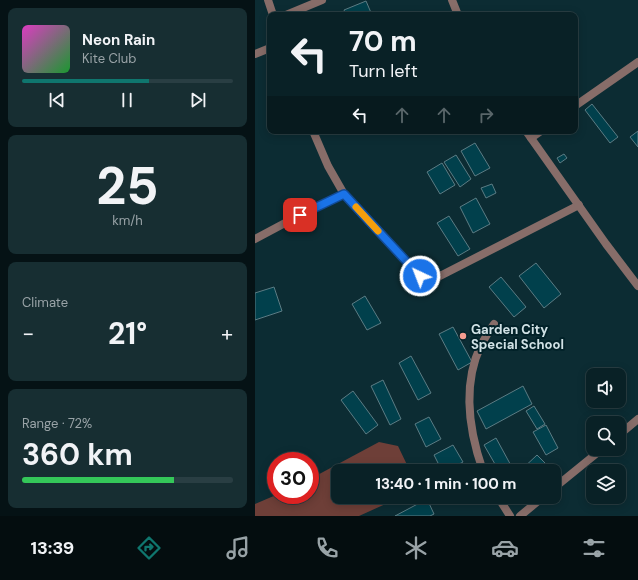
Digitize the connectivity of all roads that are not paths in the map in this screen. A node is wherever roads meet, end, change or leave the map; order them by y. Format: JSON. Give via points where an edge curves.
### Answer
{"nodes":[{"id":1,"x":268,"y":0,"type":"edge"},
{"id":2,"x":322,"y":0,"type":"edge"},
{"id":3,"x":452,"y":0,"type":"edge"},
{"id":4,"x":272,"y":12,"type":"edge"},
{"id":5,"x":293,"y":12,"type":"edge"},
{"id":6,"x":457,"y":12,"type":"edge"},
{"id":7,"x":267,"y":49,"type":"edge"},
{"id":8,"x":255,"y":54,"type":"edge"},
{"id":9,"x":638,"y":62,"type":"edge"},
{"id":10,"x":578,"y":104,"type":"edge"},
{"id":11,"x":314,"y":134,"type":"edge"},
{"id":12,"x":528,"y":134,"type":"edge"},
{"id":13,"x":537,"y":134,"type":"edge"},
{"id":14,"x":531,"y":138,"type":"junction"},
{"id":15,"x":344,"y":194,"type":"junction"},
{"id":16,"x":579,"y":204,"type":"junction"},
{"id":17,"x":255,"y":239,"type":"edge"},
{"id":18,"x":638,"y":286,"type":"edge"},
{"id":19,"x":493,"y":324,"type":"dead end"},
{"id":20,"x":638,"y":419,"type":"edge"},
{"id":21,"x":626,"y":429,"type":"edge"},
{"id":22,"x":593,"y":456,"type":"edge"},
{"id":23,"x":481,"y":464,"type":"edge"},
{"id":24,"x":561,"y":482,"type":"edge"},
{"id":25,"x":502,"y":504,"type":"edge"},
{"id":26,"x":535,"y":504,"type":"edge"},
{"id":27,"x":510,"y":516,"type":"edge"},
{"id":28,"x":520,"y":516,"type":"edge"}],
"edges":[{"from":1,"to":4,"type":"street"},
{"from":2,"to":5,"type":"street"},
{"from":3,"to":6,"type":"street"},
{"from":7,"to":8,"type":"street"},
{"from":9,"to":10,"type":"street"},
{"from":11,"to":15,"type":"street"},
{"from":12,"to":14,"type":"street"},
{"from":13,"to":14,"type":"street"},
{"from":14,"to":16,"type":"street"},
{"from":15,"to":16,"type":"street","via":[[420,276],[428,280]]},
{"from":15,"to":17,"type":"street"},
{"from":16,"to":18,"type":"street"},
{"from":19,"to":23,"type":"street","via":[[481,346],[469,389],[470,419]]},
{"from":20,"to":21,"type":"street"},
{"from":22,"to":24,"type":"street"},
{"from":25,"to":27,"type":"street"},
{"from":26,"to":28,"type":"street"}]}
